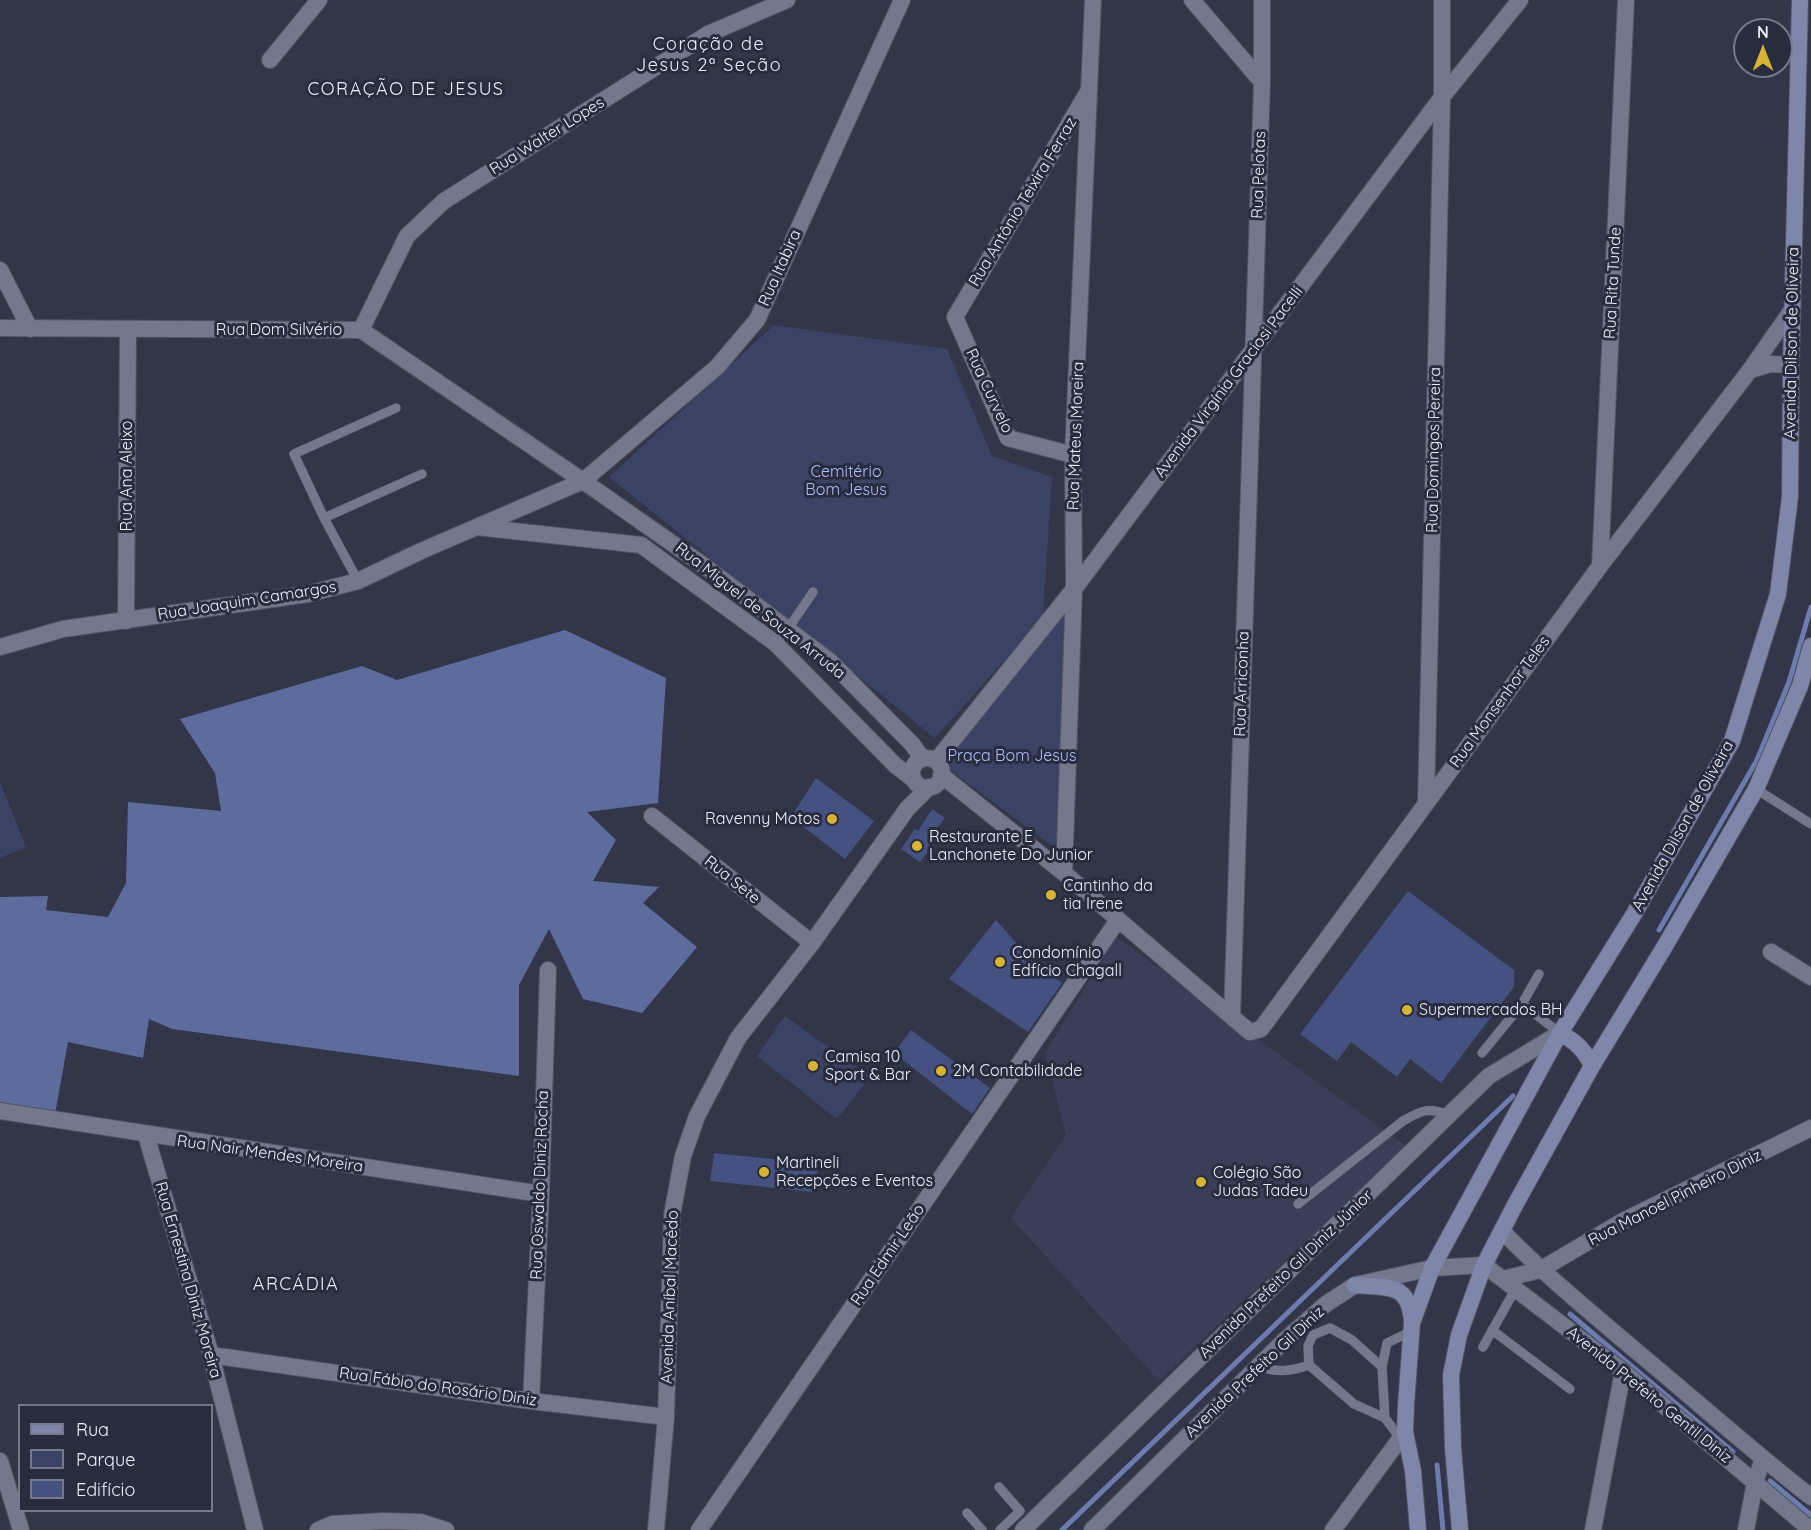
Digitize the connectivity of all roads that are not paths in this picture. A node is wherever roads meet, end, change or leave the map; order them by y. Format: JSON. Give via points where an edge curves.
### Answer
{"nodes":[{"id":1,"x":319,"y":0,"type":"edge"},
{"id":2,"x":787,"y":0,"type":"edge"},
{"id":3,"x":902,"y":0,"type":"edge"},
{"id":4,"x":1093,"y":0,"type":"edge"},
{"id":5,"x":1192,"y":0,"type":"edge"},
{"id":6,"x":1262,"y":0,"type":"edge"},
{"id":7,"x":1442,"y":0,"type":"edge"},
{"id":8,"x":1520,"y":0,"type":"edge"},
{"id":9,"x":1626,"y":0,"type":"edge"},
{"id":10,"x":1800,"y":0,"type":"edge"},
{"id":11,"x":270,"y":60,"type":"dead end"},
{"id":12,"x":1262,"y":82,"type":"junction"},
{"id":13,"x":1091,"y":86,"type":"junction"},
{"id":14,"x":1442,"y":97,"type":"junction"},
{"id":15,"x":0,"y":270,"type":"edge"},
{"id":16,"x":1792,"y":310,"type":"junction"},
{"id":17,"x":955,"y":317,"type":"joint"},
{"id":18,"x":0,"y":328,"type":"edge"},
{"id":19,"x":30,"y":329,"type":"junction"},
{"id":20,"x":128,"y":330,"type":"junction"},
{"id":21,"x":361,"y":330,"type":"junction"},
{"id":22,"x":1252,"y":351,"type":"junction"},
{"id":23,"x":1791,"y":365,"type":"junction"},
{"id":24,"x":1750,"y":370,"type":"junction"},
{"id":25,"x":396,"y":408,"type":"dead end"},
{"id":26,"x":1073,"y":455,"type":"junction"},
{"id":27,"x":422,"y":474,"type":"dead end"},
{"id":28,"x":583,"y":481,"type":"junction"},
{"id":29,"x":324,"y":518,"type":"junction"},
{"id":30,"x":476,"y":527,"type":"junction"},
{"id":31,"x":1600,"y":566,"type":"junction"},
{"id":32,"x":354,"y":575,"type":"junction"},
{"id":33,"x":1074,"y":589,"type":"junction"},
{"id":34,"x":813,"y":592,"type":"dead end"},
{"id":35,"x":126,"y":621,"type":"junction"},
{"id":36,"x":788,"y":629,"type":"junction"},
{"id":37,"x":775,"y":643,"type":"junction"},
{"id":38,"x":1811,"y":646,"type":"edge"},
{"id":39,"x":0,"y":647,"type":"edge"},
{"id":40,"x":933,"y":765,"type":"junction"},
{"id":41,"x":919,"y":783,"type":"junction"},
{"id":42,"x":1756,"y":789,"type":"junction"},
{"id":43,"x":1426,"y":803,"type":"junction"},
{"id":44,"x":652,"y":816,"type":"dead end"},
{"id":45,"x":1811,"y":824,"type":"edge"},
{"id":46,"x":1064,"y":873,"type":"junction"},
{"id":47,"x":1118,"y":920,"type":"junction"},
{"id":48,"x":812,"y":943,"type":"junction"},
{"id":49,"x":1771,"y":952,"type":"dead end"},
{"id":50,"x":548,"y":970,"type":"dead end"},
{"id":51,"x":1539,"y":974,"type":"dead end"},
{"id":52,"x":1811,"y":977,"type":"edge"},
{"id":53,"x":1522,"y":1004,"type":"junction"},
{"id":54,"x":1232,"y":1017,"type":"junction"},
{"id":55,"x":1250,"y":1032,"type":"joint"},
{"id":56,"x":1560,"y":1033,"type":"junction"},
{"id":57,"x":1482,"y":1053,"type":"dead end"},
{"id":58,"x":1592,"y":1066,"type":"junction"},
{"id":59,"x":0,"y":1111,"type":"edge"},
{"id":60,"x":1449,"y":1115,"type":"junction"},
{"id":61,"x":1811,"y":1128,"type":"edge"},
{"id":62,"x":146,"y":1135,"type":"junction"},
{"id":63,"x":541,"y":1194,"type":"junction"},
{"id":64,"x":1298,"y":1204,"type":"dead end"},
{"id":65,"x":1502,"y":1231,"type":"junction"},
{"id":66,"x":1484,"y":1266,"type":"junction"},
{"id":67,"x":1432,"y":1268,"type":"junction"},
{"id":68,"x":1540,"y":1270,"type":"junction"},
{"id":69,"x":1510,"y":1283,"type":"junction"},
{"id":70,"x":1355,"y":1285,"type":"junction"},
{"id":71,"x":1412,"y":1327,"type":"junction"},
{"id":72,"x":1492,"y":1330,"type":"junction"},
{"id":73,"x":1483,"y":1347,"type":"dead end"},
{"id":74,"x":211,"y":1355,"type":"junction"},
{"id":75,"x":1309,"y":1365,"type":"junction"},
{"id":76,"x":1258,"y":1367,"type":"junction"},
{"id":77,"x":1382,"y":1367,"type":"junction"},
{"id":78,"x":1623,"y":1371,"type":"junction"},
{"id":79,"x":1570,"y":1389,"type":"dead end"},
{"id":80,"x":531,"y":1401,"type":"junction"},
{"id":81,"x":666,"y":1417,"type":"junction"},
{"id":82,"x":1385,"y":1418,"type":"junction"},
{"id":83,"x":1403,"y":1435,"type":"junction"},
{"id":84,"x":1762,"y":1459,"type":"junction"},
{"id":85,"x":0,"y":1461,"type":"edge"},
{"id":86,"x":1755,"y":1482,"type":"junction"},
{"id":87,"x":999,"y":1487,"type":"dead end"},
{"id":88,"x":1811,"y":1497,"type":"edge"},
{"id":89,"x":967,"y":1513,"type":"dead end"},
{"id":90,"x":21,"y":1530,"type":"edge"},
{"id":91,"x":255,"y":1530,"type":"edge"},
{"id":92,"x":318,"y":1530,"type":"edge"},
{"id":93,"x":446,"y":1530,"type":"edge"},
{"id":94,"x":656,"y":1530,"type":"edge"},
{"id":95,"x":699,"y":1530,"type":"edge"},
{"id":96,"x":982,"y":1530,"type":"edge"},
{"id":97,"x":1000,"y":1530,"type":"edge"},
{"id":98,"x":1023,"y":1530,"type":"edge"},
{"id":99,"x":1092,"y":1530,"type":"edge"},
{"id":100,"x":1333,"y":1530,"type":"edge"},
{"id":101,"x":1418,"y":1530,"type":"edge"},
{"id":102,"x":1460,"y":1530,"type":"edge"},
{"id":103,"x":1593,"y":1530,"type":"edge"},
{"id":104,"x":1746,"y":1530,"type":"edge"},
{"id":105,"x":1811,"y":1530,"type":"edge"}],
"edges":[{"from":1,"to":11,"type":"street"},
{"from":2,"to":21,"type":"street","name":"Rua Walter Lopes","via":[[708,34],[444,201],[407,236]]},
{"from":3,"to":28,"type":"street","name":"Rua Itabira","via":[[757,320],[717,367]]},
{"from":4,"to":13,"type":"street","name":"Rua Mateus Moreira"},
{"from":5,"to":12,"type":"street"},
{"from":6,"to":12,"type":"street","name":"Rua Pelotas"},
{"from":7,"to":14,"type":"street","name":"Rua Domingos Pereira"},
{"from":8,"to":14,"type":"street","name":"Avenida Virgínia Graciosi Pacelli"},
{"from":9,"to":31,"type":"street","name":"Rua Rita Tunde"},
{"from":10,"to":16,"type":"main road","name":"Avenida Dilson de Oliveira"},
{"from":12,"to":22,"type":"street","name":"Rua Pelotas"},
{"from":13,"to":17,"type":"street","name":"Rua Antônio Teixira Ferraz"},
{"from":13,"to":26,"type":"street","name":"Rua Mateus Moreira"},
{"from":14,"to":22,"type":"street","name":"Avenida Virgínia Graciosi Pacelli"},
{"from":14,"to":43,"type":"street","name":"Rua Domingos Pereira"},
{"from":15,"to":19,"type":"street"},
{"from":16,"to":23,"type":"main road","name":"Avenida Dilson de Oliveira"},
{"from":16,"to":24,"type":"street","name":"Rua Monsenhor Teles"},
{"from":17,"to":26,"type":"street","name":"Rua Curvelo","via":[[1008,438]]},
{"from":18,"to":19,"type":"street","name":"Rua Dom Silvério"},
{"from":19,"to":20,"type":"street","name":"Rua Dom Silvério"},
{"from":20,"to":21,"type":"street","name":"Rua Dom Silvério"},
{"from":20,"to":35,"type":"street","name":"Rua Ana Aleixo"},
{"from":21,"to":28,"type":"street","name":"Rua Dom Silvério"},
{"from":22,"to":33,"type":"street","name":"Avenida Virgínia Graciosi Pacelli"},
{"from":22,"to":54,"type":"street","name":"Rua Arriconha"},
{"from":23,"to":24,"type":"street","via":[[1771,364]]},
{"from":23,"to":56,"type":"main road","name":"Avenida Dilson de Oliveira","via":[[1790,497],[1778,594],[1732,741],[1634,914]]},
{"from":24,"to":31,"type":"street","name":"Rua Monsenhor Teles"},
{"from":25,"to":29,"type":"lane","via":[[294,454]]},
{"from":26,"to":33,"type":"street","name":"Rua Mateus Moreira"},
{"from":27,"to":29,"type":"lane"},
{"from":28,"to":30,"type":"street","name":"Rua Joaquim Camargos"},
{"from":28,"to":36,"type":"street","name":"Rua Miguel de Souza Arruda"},
{"from":29,"to":32,"type":"lane"},
{"from":30,"to":32,"type":"street","name":"Rua Joaquim Camargos"},
{"from":30,"to":37,"type":"street","name":"Rua Miguel de Souza Arruda","via":[[641,545]]},
{"from":31,"to":43,"type":"street","name":"Rua Monsenhor Teles"},
{"from":32,"to":35,"type":"street","name":"Rua Joaquim Camargos","via":[[308,594]]},
{"from":33,"to":40,"type":"street","name":"Avenida Virgínia Graciosi Pacelli"},
{"from":33,"to":46,"type":"street","name":"Rua Mateus Moreira"},
{"from":34,"to":36,"type":"lane"},
{"from":35,"to":39,"type":"street","name":"Rua Joaquim Camargos","via":[[63,629]]},
{"from":36,"to":37,"type":"lane"},
{"from":36,"to":40,"type":"street","name":"Rua Miguel de Souza Arruda","via":[[831,662]]},
{"from":37,"to":41,"type":"street","name":"Rua Miguel de Souza Arruda","via":[[895,765]]},
{"from":38,"to":42,"type":"main road","via":[[1800,686]]},
{"from":40,"to":41,"type":"street","name":"Avenida Aníbal Macêdo","via":[[939,781]]},
{"from":40,"to":41,"type":"street","via":[[915,763],[912,771]]},
{"from":40,"to":46,"type":"street","name":"Rua Miguel de Souza Arruda"},
{"from":41,"to":48,"type":"street","name":"Avenida Aníbal Macêdo","via":[[907,809]]},
{"from":42,"to":45,"type":"lane"},
{"from":42,"to":58,"type":"main road"},
{"from":43,"to":55,"type":"street","name":"Rua Monsenhor Teles","via":[[1261,1029]]},
{"from":44,"to":48,"type":"street","name":"Rua Sete"},
{"from":46,"to":47,"type":"street","name":"Rua Miguel de Souza Arruda"},
{"from":47,"to":54,"type":"street","name":"Rua Miguel de Souza Arruda"},
{"from":47,"to":95,"type":"street","name":"Rua Edmir Leão"},
{"from":48,"to":81,"type":"street","name":"Avenida Aníbal Macêdo","via":[[738,1038],[697,1116],[683,1156],[672,1215]]},
{"from":49,"to":52,"type":"street"},
{"from":50,"to":63,"type":"street","name":"Rua Oswaldo Diniz Rocha"},
{"from":51,"to":53,"type":"lane"},
{"from":53,"to":56,"type":"lane"},
{"from":53,"to":57,"type":"lane"},
{"from":54,"to":55,"type":"street","name":"Rua Miguel de Souza Arruda"},
{"from":56,"to":58,"type":"main road","via":[[1576,1042]]},
{"from":56,"to":60,"type":"street","name":"Avenida Prefeito Gil Diniz Júnior","via":[[1489,1076]]},
{"from":56,"to":67,"type":"main road","name":"Avenida Dilson de Oliveira"},
{"from":58,"to":65,"type":"main road"},
{"from":59,"to":62,"type":"street","name":"Rua Nair Mendes Moreira"},
{"from":60,"to":64,"type":"lane","via":[[1435,1110],[1420,1111],[1403,1121]]},
{"from":60,"to":98,"type":"street","name":"Avenida Prefeito Gil Diniz Júnior"},
{"from":61,"to":68,"type":"street","name":"Rua Manoel Pinheiro Diniz","via":[[1623,1221]]},
{"from":62,"to":63,"type":"street","name":"Rua Nair Mendes Moreira"},
{"from":62,"to":74,"type":"street","name":"Rua Ernestina Diniz Moreira"},
{"from":63,"to":80,"type":"street","name":"Rua Oswaldo Diniz Rocha"},
{"from":65,"to":66,"type":"main road"},
{"from":65,"to":68,"type":"street","name":"Avenida Prefeito Gentil Diniz"},
{"from":66,"to":67,"type":"street","name":"Avenida Prefeito Gil Diniz"},
{"from":66,"to":69,"type":"street","name":"Avenida Prefeito Gentil Diniz"},
{"from":66,"to":102,"type":"main road","via":[[1459,1335],[1451,1375]]},
{"from":67,"to":70,"type":"street","name":"Avenida Prefeito Gil Diniz"},
{"from":67,"to":71,"type":"main road","name":"Avenida Dilson de Oliveira"},
{"from":68,"to":69,"type":"street"},
{"from":68,"to":84,"type":"street","name":"Avenida Prefeito Gentil Diniz"},
{"from":69,"to":72,"type":"lane"},
{"from":69,"to":78,"type":"street","name":"Avenida Prefeito Gentil Diniz"},
{"from":70,"to":71,"type":"main road","via":[[1404,1293],[1411,1304]]},
{"from":70,"to":76,"type":"street","name":"Avenida Prefeito Gil Diniz","via":[[1326,1304]]},
{"from":71,"to":77,"type":"lane","via":[[1387,1343]]},
{"from":71,"to":83,"type":"main road","name":"Avenida Dilson de Oliveira"},
{"from":72,"to":73,"type":"lane"},
{"from":72,"to":79,"type":"lane"},
{"from":74,"to":80,"type":"street","name":"Rua Fábio do Rosário Diniz"},
{"from":74,"to":91,"type":"street","name":"Rua Ernestina Diniz Moreira"},
{"from":75,"to":76,"type":"lane","via":[[1279,1372]]},
{"from":75,"to":77,"type":"lane","via":[[1308,1346],[1313,1335],[1330,1328],[1352,1340]]},
{"from":75,"to":82,"type":"lane","via":[[1354,1404]]},
{"from":76,"to":99,"type":"street","name":"Avenida Prefeito Gil Diniz"},
{"from":77,"to":82,"type":"lane"},
{"from":78,"to":86,"type":"street","name":"Avenida Prefeito Gentil Diniz"},
{"from":78,"to":103,"type":"street"},
{"from":80,"to":81,"type":"street","name":"Rua Fábio do Rosário Diniz"},
{"from":81,"to":94,"type":"street","name":"Avenida Aníbal Macêdo"},
{"from":82,"to":83,"type":"lane"},
{"from":83,"to":100,"type":"street"},
{"from":83,"to":101,"type":"main road","name":"Avenida Dilson de Oliveira","via":[[1413,1471]]},
{"from":84,"to":86,"type":"street"},
{"from":84,"to":88,"type":"street","name":"Avenida Prefeito Gentil Diniz"},
{"from":85,"to":90,"type":"street"},
{"from":86,"to":104,"type":"street"},
{"from":86,"to":105,"type":"street","name":"Avenida Prefeito Gentil Diniz"},
{"from":87,"to":97,"type":"lane","via":[[1020,1511]]},
{"from":89,"to":96,"type":"lane"},
{"from":92,"to":93,"type":"street","via":[[332,1524],[382,1521],[421,1522]]}]}
